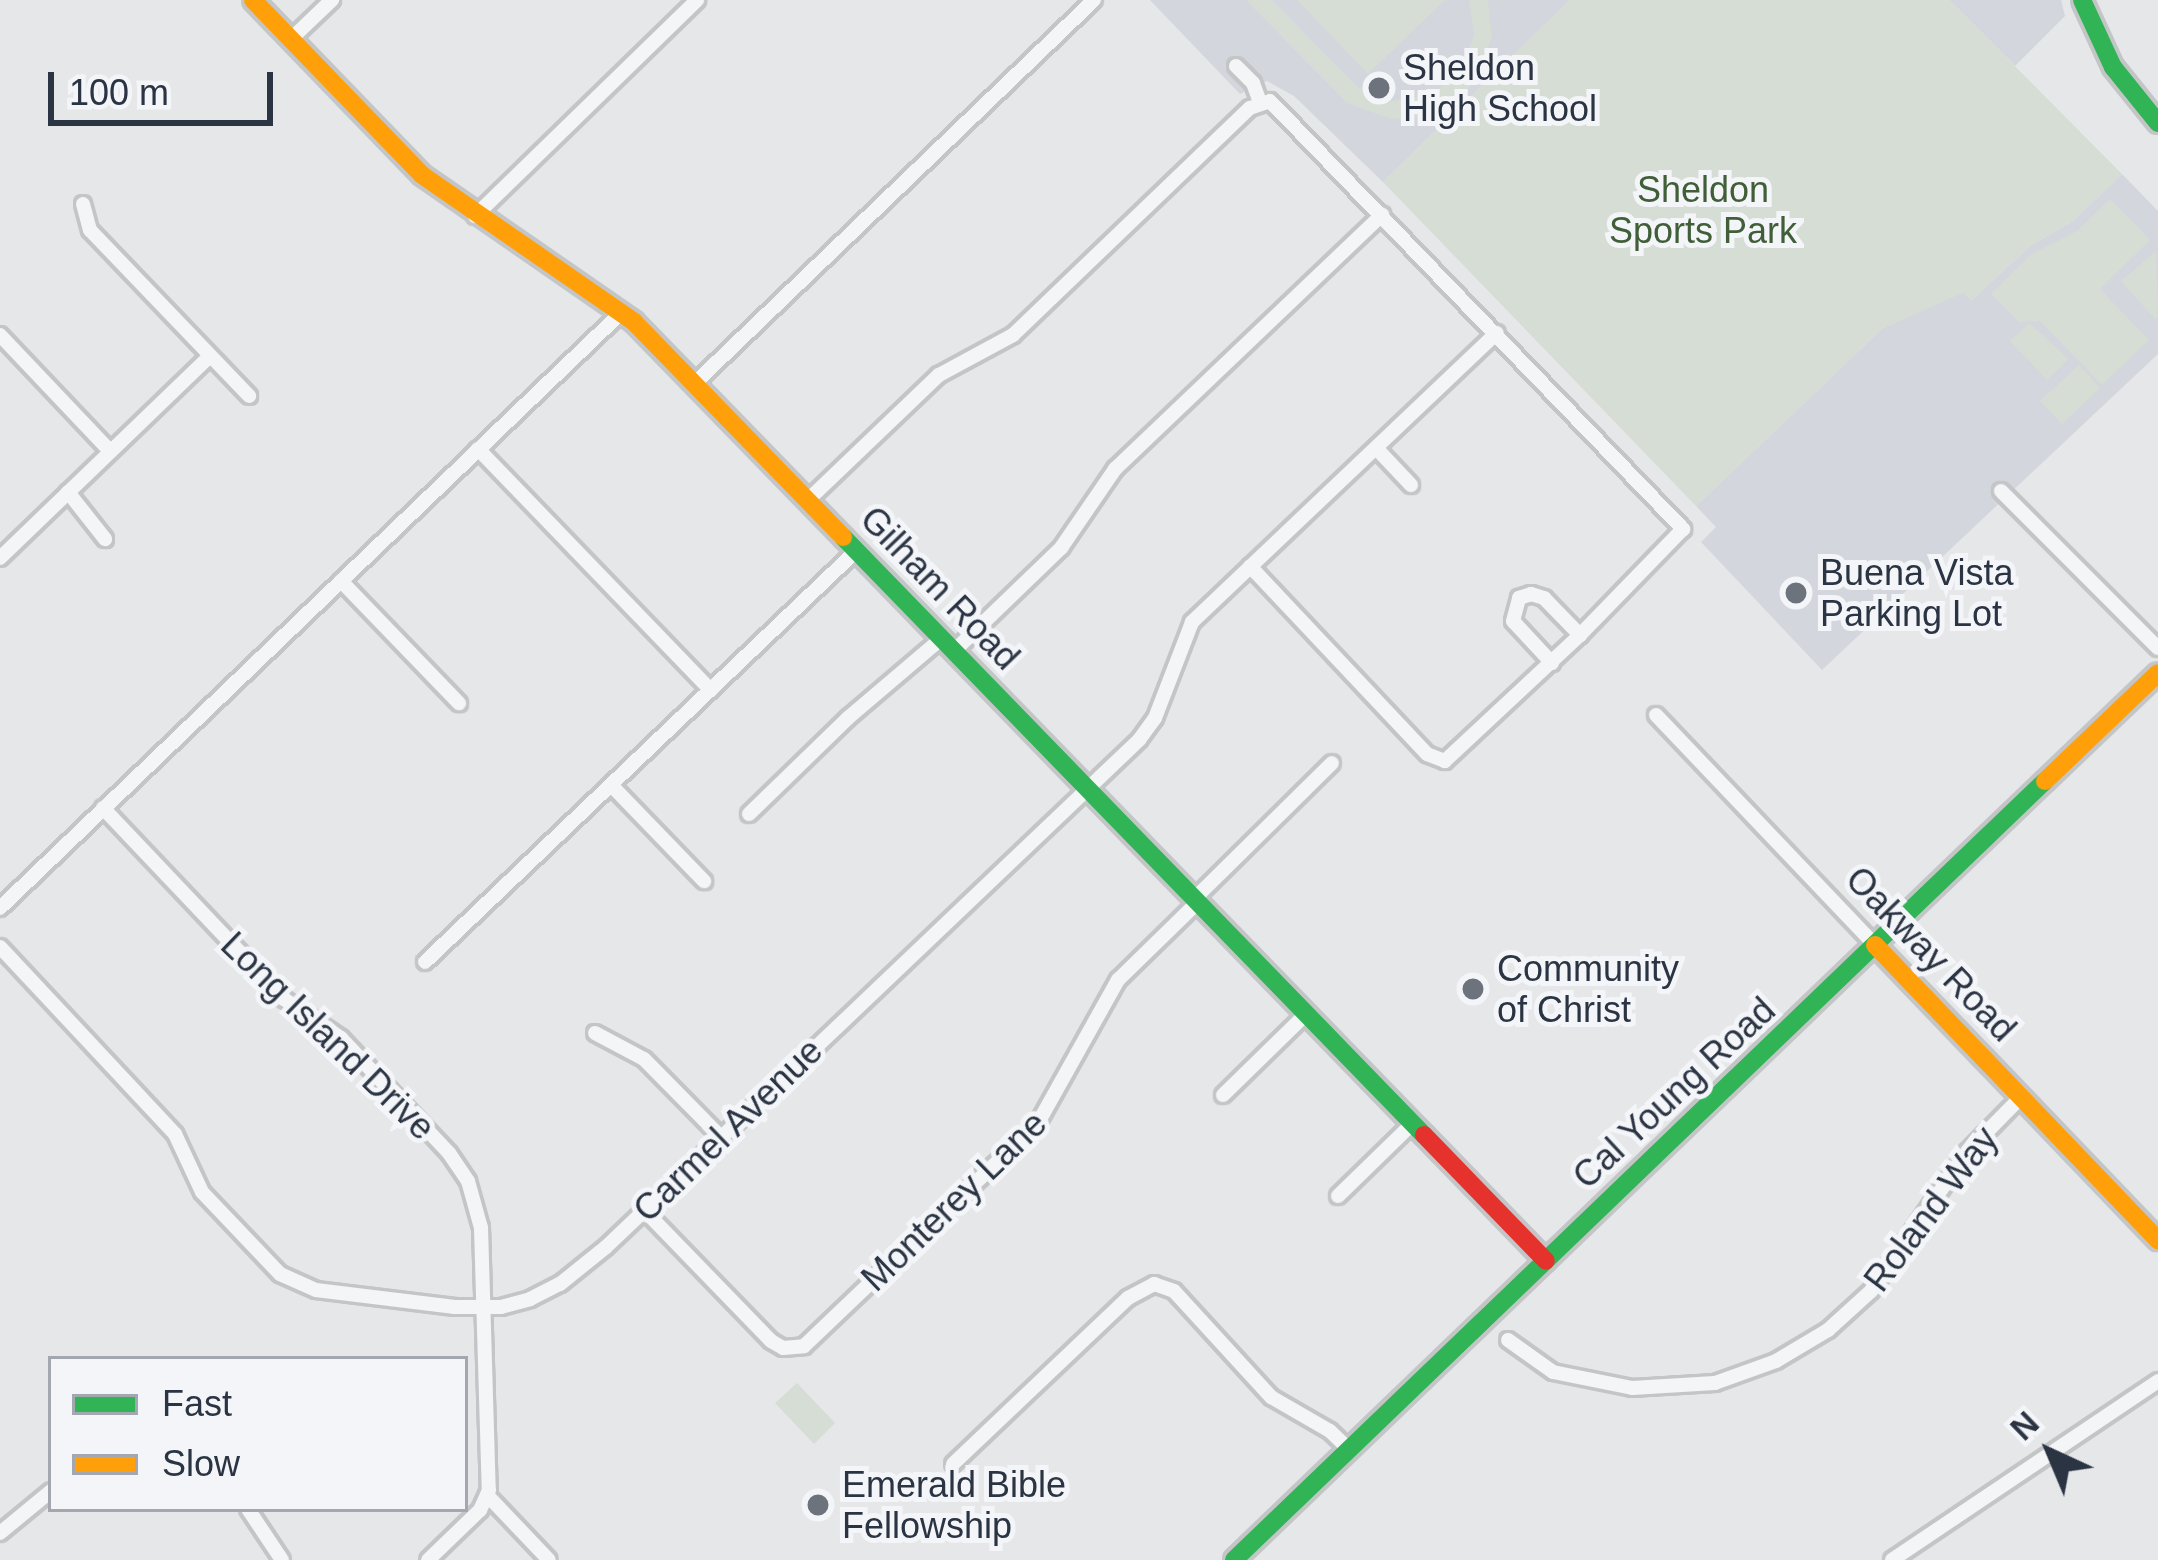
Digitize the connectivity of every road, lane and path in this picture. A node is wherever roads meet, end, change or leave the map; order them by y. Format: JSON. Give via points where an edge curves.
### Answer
{"nodes":[{"id":1,"x":254,"y":0,"type":"edge"},
{"id":2,"x":332,"y":0,"type":"edge"},
{"id":3,"x":697,"y":0,"type":"edge"},
{"id":4,"x":1094,"y":0,"type":"edge"},
{"id":5,"x":2082,"y":0,"type":"edge"},
{"id":6,"x":291,"y":39,"type":"junction"},
{"id":7,"x":1236,"y":66,"type":"dead end"},
{"id":8,"x":1255,"y":105,"type":"junction"},
{"id":9,"x":2158,"y":122,"type":"edge"},
{"id":10,"x":82,"y":204,"type":"dead end"},
{"id":11,"x":1382,"y":214,"type":"junction"},
{"id":12,"x":476,"y":216,"type":"junction"},
{"id":13,"x":622,"y":312,"type":"junction"},
{"id":14,"x":1497,"y":333,"type":"junction"},
{"id":15,"x":0,"y":335,"type":"edge"},
{"id":16,"x":210,"y":356,"type":"junction"},
{"id":17,"x":695,"y":383,"type":"junction"},
{"id":18,"x":250,"y":396,"type":"dead end"},
{"id":19,"x":1376,"y":448,"type":"junction"},
{"id":20,"x":478,"y":449,"type":"junction"},
{"id":21,"x":110,"y":451,"type":"junction"},
{"id":22,"x":1411,"y":485,"type":"dead end"},
{"id":23,"x":2002,"y":491,"type":"dead end"},
{"id":24,"x":68,"y":492,"type":"junction"},
{"id":25,"x":808,"y":500,"type":"junction"},
{"id":26,"x":105,"y":538,"type":"dead end"},
{"id":27,"x":857,"y":550,"type":"junction"},
{"id":28,"x":0,"y":557,"type":"edge"},
{"id":29,"x":1250,"y":566,"type":"junction"},
{"id":30,"x":340,"y":581,"type":"junction"},
{"id":31,"x":1580,"y":635,"type":"junction"},
{"id":32,"x":948,"y":645,"type":"junction"},
{"id":33,"x":2158,"y":648,"type":"edge"},
{"id":34,"x":1552,"y":663,"type":"junction"},
{"id":35,"x":2154,"y":684,"type":"edge"},
{"id":36,"x":710,"y":690,"type":"junction"},
{"id":37,"x":459,"y":703,"type":"dead end"},
{"id":38,"x":1657,"y":715,"type":"dead end"},
{"id":39,"x":1332,"y":763,"type":"dead end"},
{"id":40,"x":611,"y":785,"type":"junction"},
{"id":41,"x":1086,"y":788,"type":"junction"},
{"id":42,"x":103,"y":808,"type":"junction"},
{"id":43,"x":749,"y":814,"type":"dead end"},
{"id":44,"x":704,"y":881,"type":"dead end"},
{"id":45,"x":1194,"y":902,"type":"junction"},
{"id":46,"x":0,"y":908,"type":"edge"},
{"id":47,"x":1875,"y":945,"type":"junction"},
{"id":48,"x":0,"y":947,"type":"edge"},
{"id":49,"x":425,"y":962,"type":"dead end"},
{"id":50,"x":1304,"y":1016,"type":"junction"},
{"id":51,"x":595,"y":1033,"type":"dead end"},
{"id":52,"x":1223,"y":1095,"type":"dead end"},
{"id":53,"x":2022,"y":1096,"type":"junction"},
{"id":54,"x":1412,"y":1124,"type":"junction"},
{"id":55,"x":721,"y":1137,"type":"junction"},
{"id":56,"x":1338,"y":1196,"type":"dead end"},
{"id":57,"x":645,"y":1210,"type":"junction"},
{"id":58,"x":2158,"y":1240,"type":"edge"},
{"id":59,"x":1546,"y":1262,"type":"junction"},
{"id":60,"x":483,"y":1308,"type":"junction"},
{"id":61,"x":1508,"y":1340,"type":"dead end"},
{"id":62,"x":2158,"y":1381,"type":"edge"},
{"id":63,"x":1349,"y":1450,"type":"junction"},
{"id":64,"x":953,"y":1464,"type":"dead end"},
{"id":65,"x":48,"y":1493,"type":"edge"},
{"id":66,"x":488,"y":1496,"type":"junction"},
{"id":67,"x":250,"y":1512,"type":"edge"},
{"id":68,"x":0,"y":1533,"type":"edge"},
{"id":69,"x":282,"y":1560,"type":"edge"},
{"id":70,"x":428,"y":1560,"type":"edge"},
{"id":71,"x":549,"y":1560,"type":"edge"},
{"id":72,"x":1234,"y":1560,"type":"edge"},
{"id":73,"x":1892,"y":1560,"type":"edge"}],
"edges":[{"from":1,"to":6,"type":"street","name":"Gilham Road"},
{"from":2,"to":6,"type":"street"},
{"from":3,"to":12,"type":"street"},
{"from":4,"to":17,"type":"street"},
{"from":5,"to":9,"type":"street","via":[[2113,67]]},
{"from":6,"to":12,"type":"street","name":"Gilham Road","via":[[422,175]]},
{"from":7,"to":8,"type":"street","via":[[1252,83]]},
{"from":8,"to":11,"type":"street","via":[[1278,106]]},
{"from":8,"to":25,"type":"street","via":[[1013,334],[939,374]]},
{"from":10,"to":16,"type":"street","via":[[87,226]]},
{"from":11,"to":14,"type":"street"},
{"from":11,"to":32,"type":"street","via":[[1115,469],[1061,548]]},
{"from":12,"to":13,"type":"street","name":"Gilham Road"},
{"from":13,"to":17,"type":"street","name":"Gilham Road"},
{"from":13,"to":20,"type":"street"},
{"from":14,"to":19,"type":"street","name":"Carmel Avenue"},
{"from":14,"to":31,"type":"street","via":[[1682,526],[1679,538]]},
{"from":15,"to":21,"type":"street"},
{"from":16,"to":18,"type":"street"},
{"from":16,"to":21,"type":"street"},
{"from":17,"to":25,"type":"street","name":"Gilham Road"},
{"from":19,"to":22,"type":"street"},
{"from":19,"to":29,"type":"street","name":"Carmel Avenue"},
{"from":20,"to":30,"type":"street"},
{"from":20,"to":36,"type":"street"},
{"from":21,"to":24,"type":"street"},
{"from":23,"to":33,"type":"street"},
{"from":24,"to":26,"type":"street"},
{"from":24,"to":28,"type":"street"},
{"from":25,"to":27,"type":"street","name":"Gilham Road"},
{"from":27,"to":32,"type":"street","name":"Gilham Road"},
{"from":27,"to":36,"type":"street"},
{"from":29,"to":34,"type":"street","via":[[1441,761]]},
{"from":29,"to":41,"type":"street","name":"Carmel Avenue","via":[[1188,626],[1145,733]]},
{"from":30,"to":37,"type":"street"},
{"from":30,"to":42,"type":"street"},
{"from":31,"to":34,"type":"street"},
{"from":31,"to":34,"type":"street","via":[[1544,598],[1519,598],[1513,621]]},
{"from":32,"to":41,"type":"street","name":"Gilham Road"},
{"from":32,"to":43,"type":"street"},
{"from":35,"to":47,"type":"street","name":"Cal Young Road"},
{"from":36,"to":40,"type":"street"},
{"from":38,"to":47,"type":"street","name":"Oakway Road"},
{"from":39,"to":45,"type":"street","name":"Monterey Lane"},
{"from":40,"to":44,"type":"street"},
{"from":40,"to":49,"type":"street"},
{"from":41,"to":45,"type":"street","name":"Gilham Road"},
{"from":41,"to":55,"type":"street","name":"Carmel Avenue"},
{"from":42,"to":46,"type":"street"},
{"from":42,"to":60,"type":"street","name":"Long Island Drive","via":[[284,999],[340,1038],[455,1160],[480,1218]]},
{"from":45,"to":50,"type":"street","name":"Gilham Road"},
{"from":45,"to":57,"type":"street","name":"Monterey Lane","via":[[1118,980],[1038,1124],[810,1342],[790,1349],[771,1341]]},
{"from":47,"to":53,"type":"street","name":"Oakway Road"},
{"from":47,"to":59,"type":"street","name":"Cal Young Road"},
{"from":48,"to":60,"type":"street","name":"Carmel Avenue","via":[[175,1134],[202,1192],[280,1274],[316,1290]]},
{"from":50,"to":52,"type":"street"},
{"from":50,"to":54,"type":"street","name":"Gilham Road"},
{"from":51,"to":55,"type":"street","via":[[644,1060]]},
{"from":53,"to":58,"type":"street","name":"Oakway Road"},
{"from":53,"to":61,"type":"street","name":"Roland Way","via":[[1969,1151],[1870,1291],[1777,1361],[1714,1383],[1632,1388],[1553,1372]]},
{"from":54,"to":56,"type":"street"},
{"from":54,"to":59,"type":"street","name":"Gilham Road"},
{"from":55,"to":57,"type":"street","name":"Carmel Avenue"},
{"from":57,"to":60,"type":"street","name":"Carmel Avenue","via":[[560,1284]]},
{"from":59,"to":63,"type":"street","name":"Cal Young Road"},
{"from":60,"to":66,"type":"street","name":"Long Island Drive"},
{"from":62,"to":73,"type":"street"},
{"from":63,"to":64,"type":"street","via":[[1271,1397],[1174,1291],[1154,1284],[1128,1298]]},
{"from":63,"to":72,"type":"street","name":"Cal Young Road"},
{"from":65,"to":68,"type":"street"},
{"from":66,"to":70,"type":"street"},
{"from":66,"to":71,"type":"street"},
{"from":67,"to":69,"type":"street"}]}
